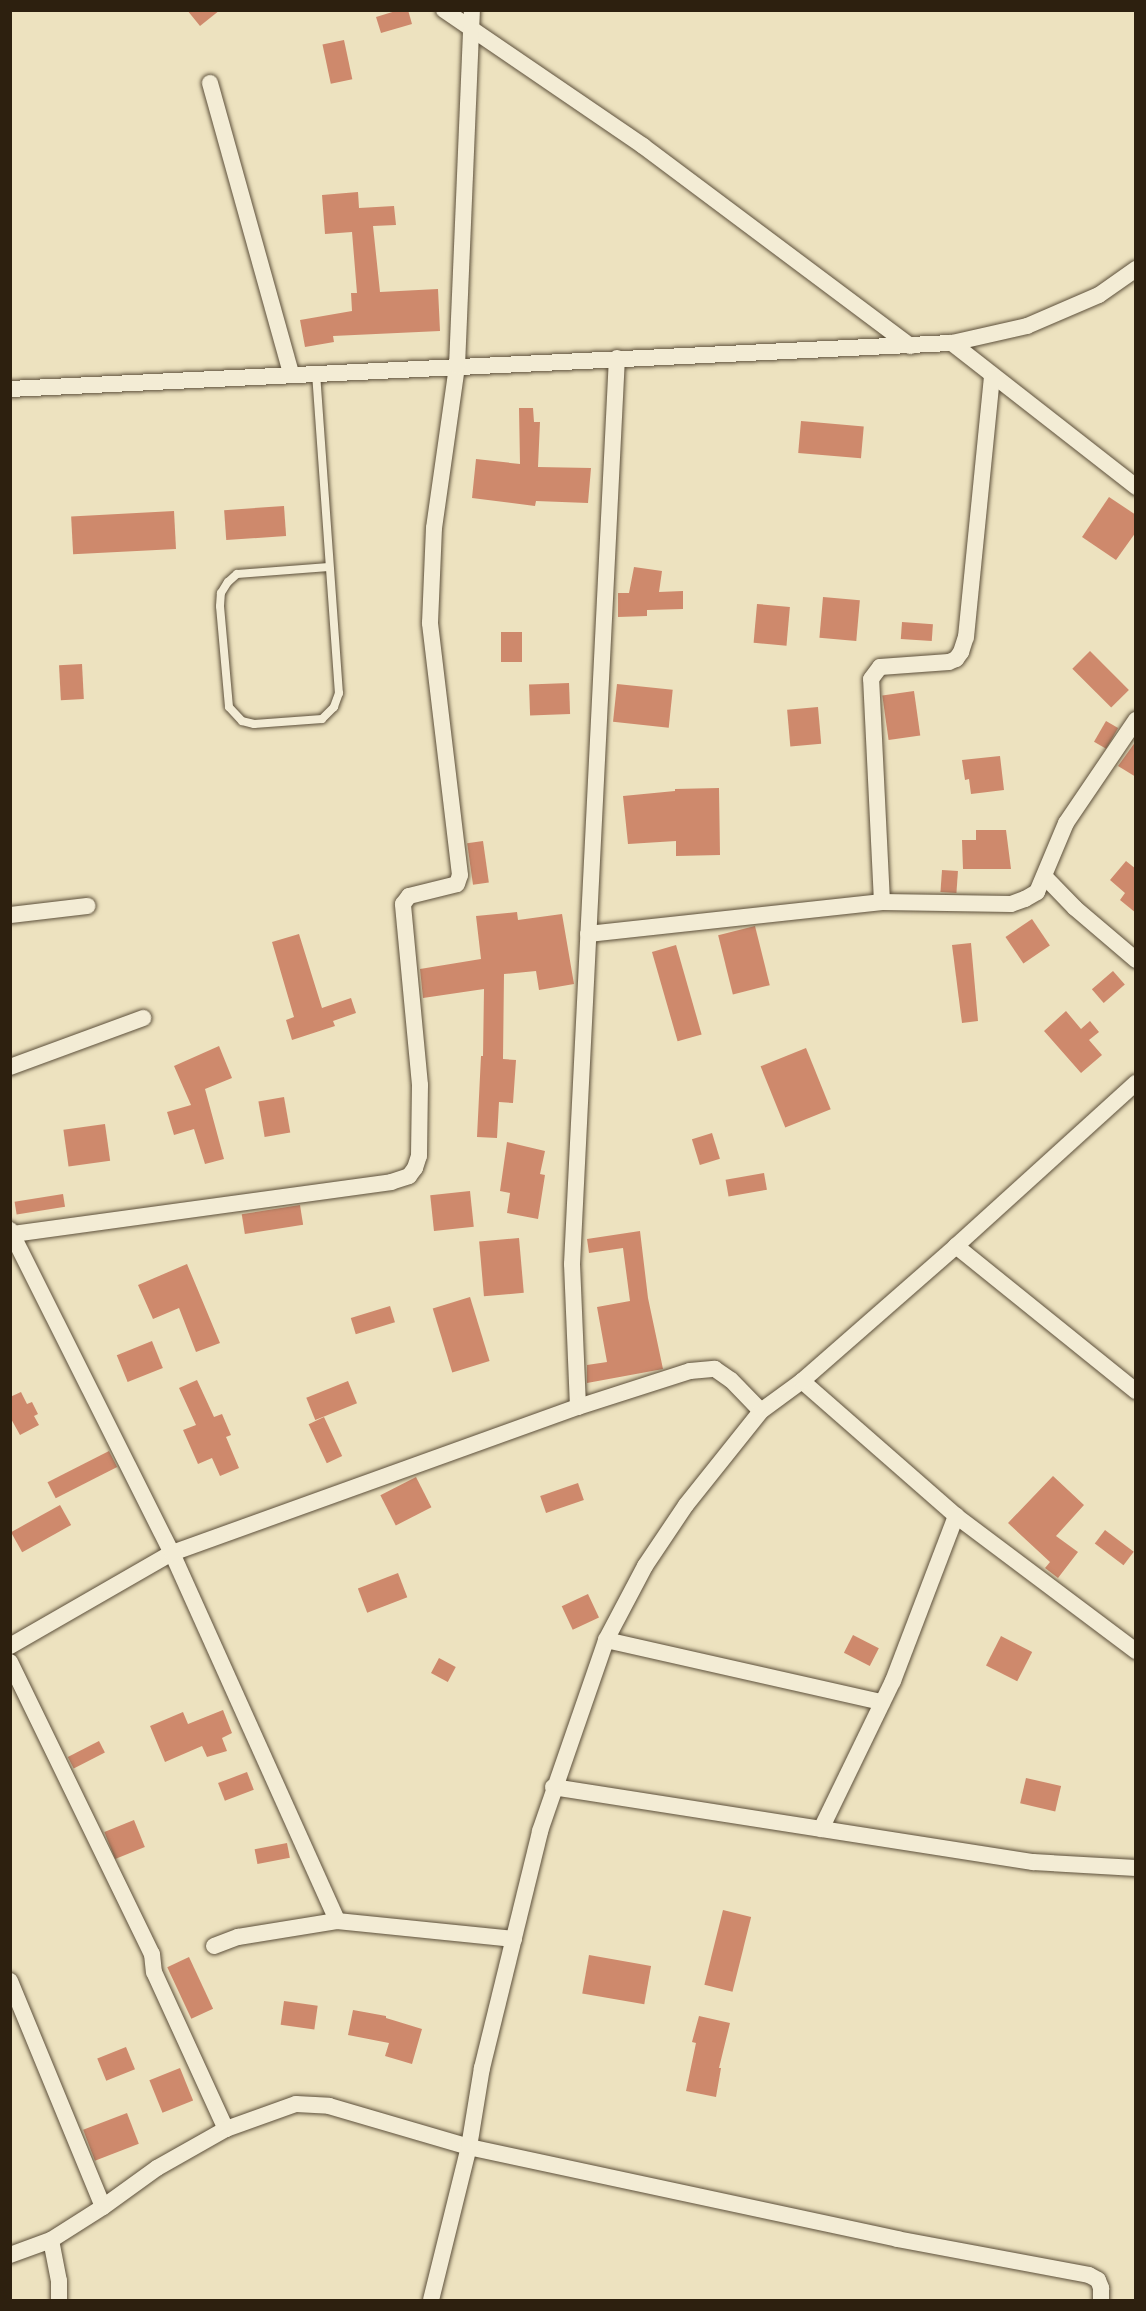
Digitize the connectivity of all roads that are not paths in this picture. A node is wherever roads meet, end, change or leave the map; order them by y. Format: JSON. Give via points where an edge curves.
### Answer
{"nodes":[{"id":1,"x":444,"y":10,"type":"edge"},
{"id":2,"x":472,"y":10,"type":"edge"},
{"id":3,"x":471,"y":28,"type":"junction"},
{"id":4,"x":210,"y":83,"type":"dead end"},
{"id":5,"x":1136,"y":269,"type":"edge"},
{"id":6,"x":952,"y":343,"type":"junction"},
{"id":7,"x":910,"y":346,"type":"junction"},
{"id":8,"x":617,"y":358,"type":"junction"},
{"id":9,"x":457,"y":366,"type":"junction"},
{"id":10,"x":316,"y":373,"type":"junction"},
{"id":11,"x":291,"y":374,"type":"junction"},
{"id":12,"x":992,"y":377,"type":"junction"},
{"id":13,"x":10,"y":389,"type":"edge"},
{"id":14,"x":1136,"y":487,"type":"edge"},
{"id":15,"x":329,"y":567,"type":"junction"},
{"id":16,"x":1136,"y":720,"type":"edge"},
{"id":17,"x":1045,"y":877,"type":"junction"},
{"id":18,"x":882,"y":902,"type":"junction"},
{"id":19,"x":87,"y":906,"type":"dead end"},
{"id":20,"x":10,"y":915,"type":"edge"},
{"id":21,"x":588,"y":934,"type":"junction"},
{"id":22,"x":1136,"y":960,"type":"edge"},
{"id":23,"x":143,"y":1018,"type":"dead end"},
{"id":24,"x":10,"y":1067,"type":"edge"},
{"id":25,"x":1136,"y":1083,"type":"edge"},
{"id":26,"x":12,"y":1232,"type":"edge"},
{"id":27,"x":956,"y":1246,"type":"junction"},
{"id":28,"x":802,"y":1381,"type":"junction"},
{"id":29,"x":1136,"y":1391,"type":"edge"},
{"id":30,"x":578,"y":1407,"type":"junction"},
{"id":31,"x":761,"y":1411,"type":"junction"},
{"id":32,"x":956,"y":1516,"type":"junction"},
{"id":33,"x":172,"y":1553,"type":"junction"},
{"id":34,"x":606,"y":1640,"type":"junction"},
{"id":35,"x":10,"y":1646,"type":"edge"},
{"id":36,"x":1136,"y":1651,"type":"edge"},
{"id":37,"x":10,"y":1662,"type":"edge"},
{"id":38,"x":882,"y":1702,"type":"junction"},
{"id":39,"x":553,"y":1786,"type":"junction"},
{"id":40,"x":820,"y":1829,"type":"junction"},
{"id":41,"x":1136,"y":1868,"type":"edge"},
{"id":42,"x":337,"y":1921,"type":"junction"},
{"id":43,"x":514,"y":1939,"type":"junction"},
{"id":44,"x":214,"y":1946,"type":"dead end"},
{"id":45,"x":10,"y":1981,"type":"edge"},
{"id":46,"x":226,"y":2129,"type":"junction"},
{"id":47,"x":469,"y":2147,"type":"junction"},
{"id":48,"x":103,"y":2207,"type":"junction"},
{"id":49,"x":51,"y":2240,"type":"junction"},
{"id":50,"x":10,"y":2255,"type":"edge"},
{"id":51,"x":59,"y":2301,"type":"edge"},
{"id":52,"x":431,"y":2301,"type":"edge"},
{"id":53,"x":1101,"y":2301,"type":"edge"}],
"edges":[{"from":1,"to":3,"type":"street"},
{"from":2,"to":3,"type":"street"},
{"from":3,"to":7,"type":"street","via":[[643,146]]},
{"from":3,"to":9,"type":"street"},
{"from":4,"to":11,"type":"street"},
{"from":5,"to":6,"type":"street","via":[[1099,295],[1027,326]]},
{"from":6,"to":7,"type":"street"},
{"from":6,"to":12,"type":"street"},
{"from":7,"to":8,"type":"street"},
{"from":8,"to":9,"type":"street"},
{"from":8,"to":21,"type":"street"},
{"from":9,"to":10,"type":"street"},
{"from":9,"to":26,"type":"street","via":[[434,528],[429,623],[460,875],[457,884],[409,896],[403,904],[420,1085],[419,1156],[415,1168],[409,1176],[391,1182]]},
{"from":10,"to":11,"type":"street"},
{"from":10,"to":15,"type":"lane"},
{"from":11,"to":13,"type":"street"},
{"from":12,"to":14,"type":"street"},
{"from":12,"to":18,"type":"street","via":[[966,637],[961,651],[949,662],[880,667],[871,679]]},
{"from":15,"to":15,"type":"lane","via":[[339,693],[334,706],[322,719],[254,724],[242,721],[229,707],[221,593],[237,574]]},
{"from":16,"to":17,"type":"street","via":[[1066,823]]},
{"from":17,"to":18,"type":"street","via":[[1037,892],[1011,904]]},
{"from":17,"to":22,"type":"street"},
{"from":18,"to":21,"type":"street"},
{"from":19,"to":20,"type":"street"},
{"from":21,"to":30,"type":"street","via":[[572,1264]]},
{"from":23,"to":24,"type":"street"},
{"from":25,"to":27,"type":"street"},
{"from":26,"to":33,"type":"street"},
{"from":27,"to":28,"type":"street"},
{"from":27,"to":29,"type":"street"},
{"from":28,"to":31,"type":"street"},
{"from":28,"to":32,"type":"street"},
{"from":30,"to":31,"type":"street","via":[[690,1371],[715,1369]]},
{"from":30,"to":33,"type":"street"},
{"from":31,"to":34,"type":"street","via":[[686,1505],[645,1566]]},
{"from":32,"to":36,"type":"street"},
{"from":32,"to":38,"type":"street"},
{"from":33,"to":35,"type":"street"},
{"from":33,"to":42,"type":"street"},
{"from":34,"to":38,"type":"street"},
{"from":34,"to":39,"type":"street"},
{"from":37,"to":46,"type":"street","via":[[152,1954],[154,1972]]},
{"from":38,"to":40,"type":"street"},
{"from":39,"to":40,"type":"street"},
{"from":39,"to":43,"type":"street"},
{"from":40,"to":41,"type":"street","via":[[1033,1862]]},
{"from":42,"to":43,"type":"street"},
{"from":42,"to":44,"type":"street","via":[[238,1938]]},
{"from":43,"to":47,"type":"street","via":[[482,2068]]},
{"from":45,"to":48,"type":"street"},
{"from":46,"to":47,"type":"street","via":[[296,2104],[329,2106]]},
{"from":46,"to":48,"type":"street","via":[[157,2168]]},
{"from":47,"to":52,"type":"street"},
{"from":47,"to":53,"type":"street","via":[[897,2239],[1089,2275],[1098,2280]]},
{"from":48,"to":49,"type":"street"},
{"from":49,"to":50,"type":"street"},
{"from":49,"to":51,"type":"street"}]}
